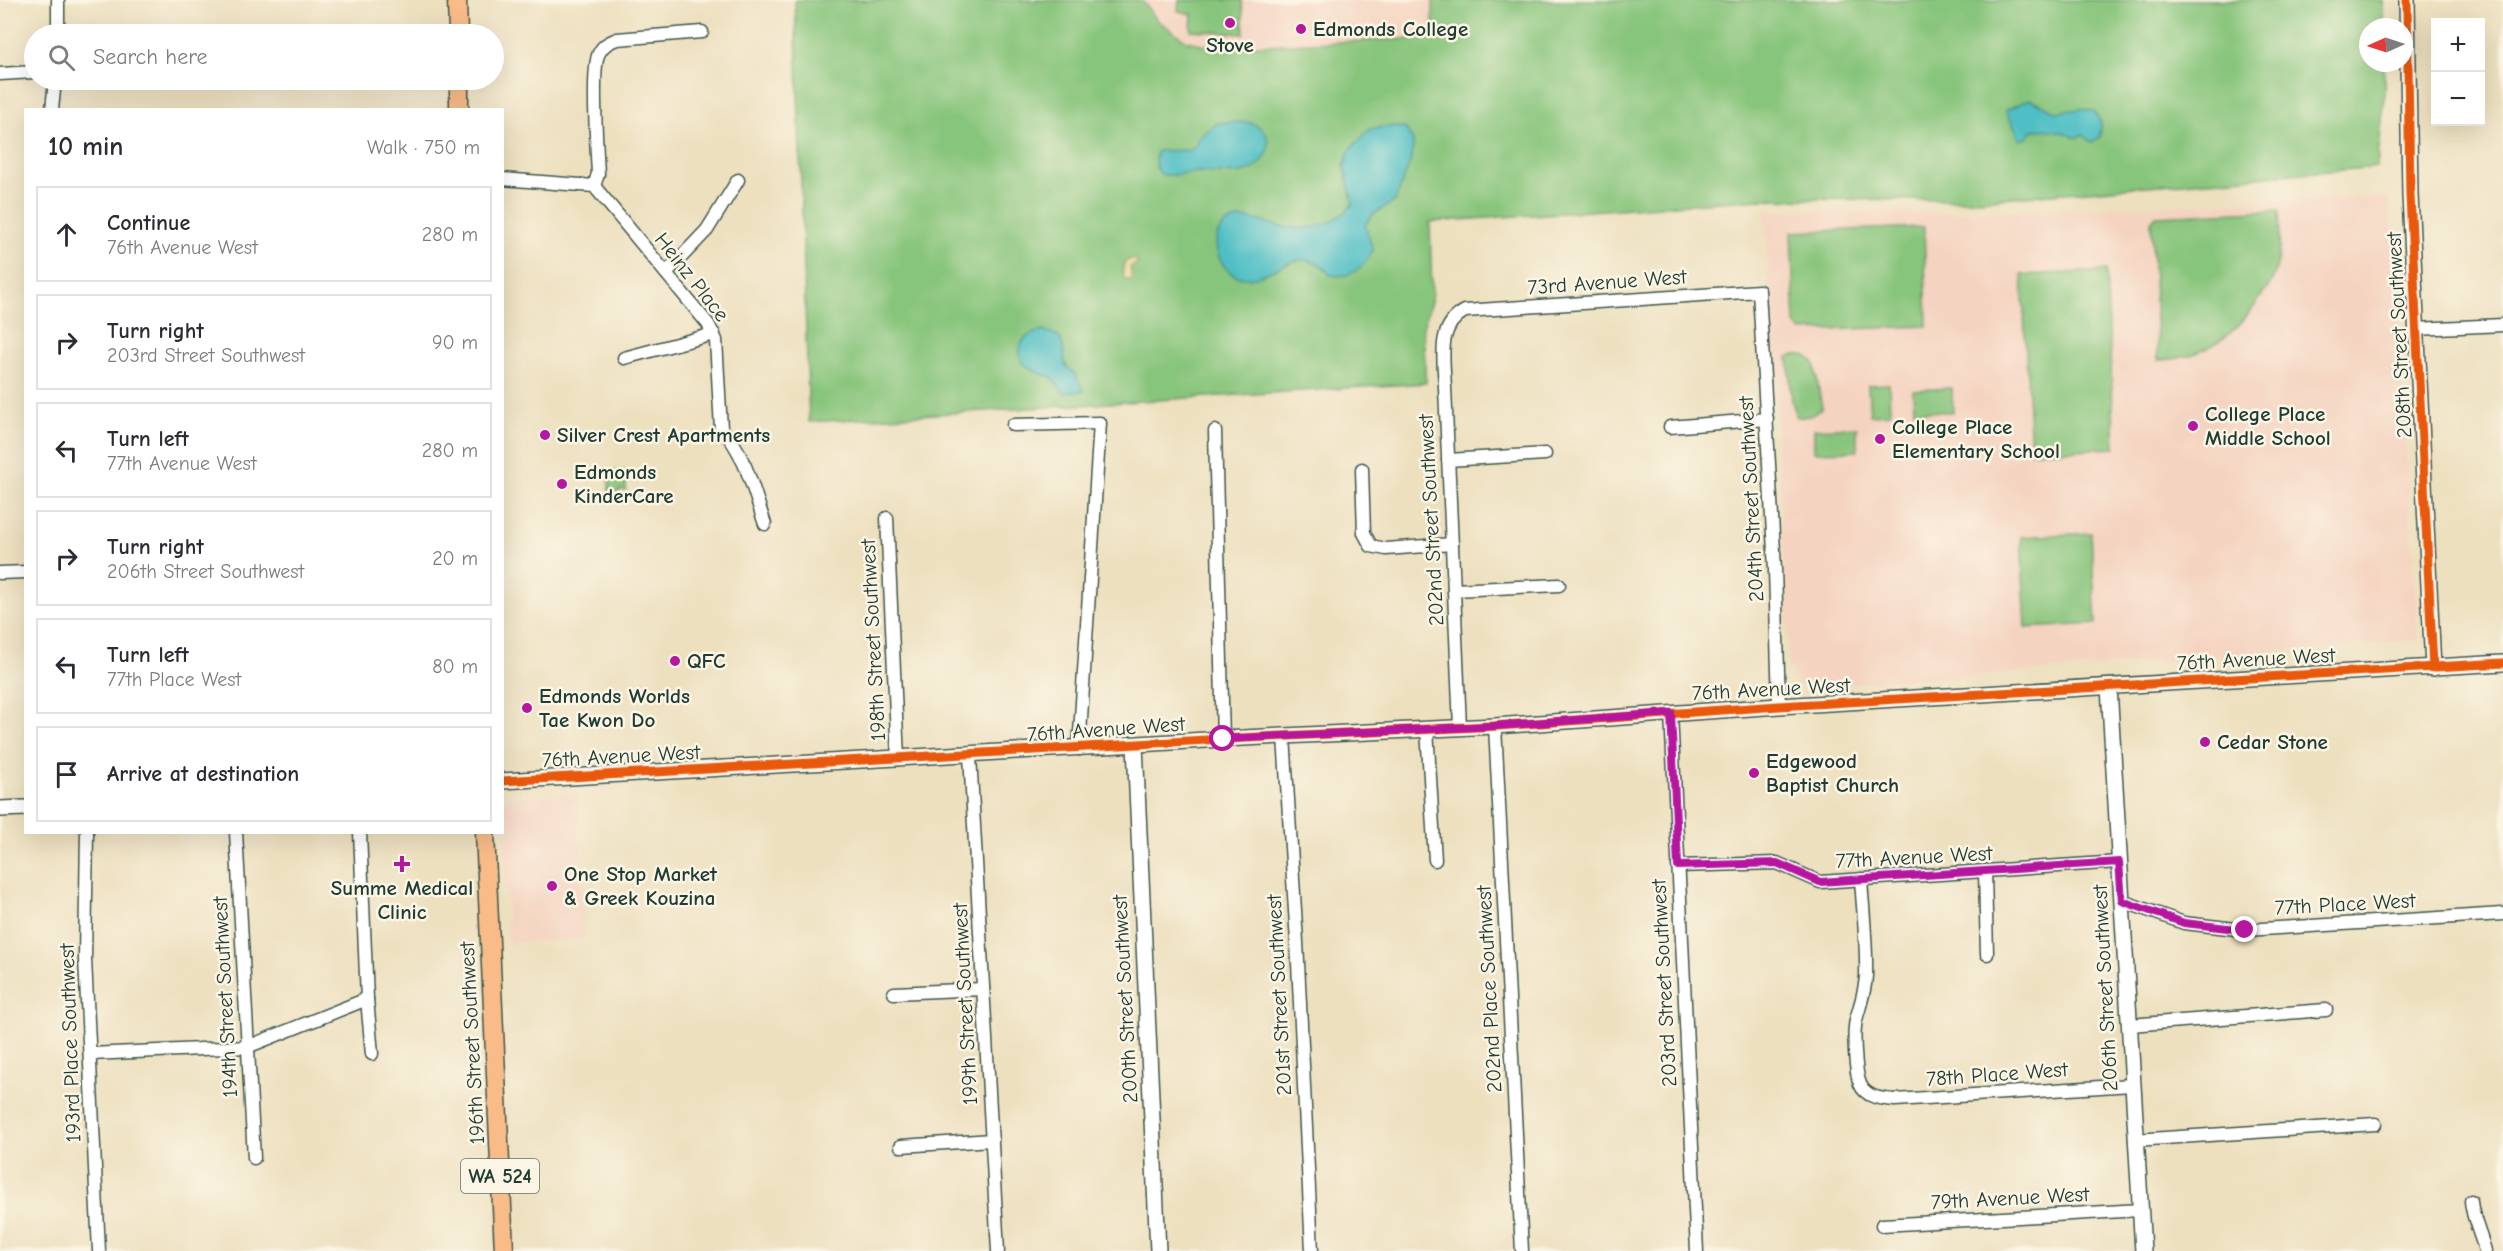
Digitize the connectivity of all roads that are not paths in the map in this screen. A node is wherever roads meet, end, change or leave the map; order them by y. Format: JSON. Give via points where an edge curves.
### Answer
{"nodes":[{"id":1,"x":58,"y":0,"type":"edge"},
{"id":2,"x":457,"y":0,"type":"edge"},
{"id":3,"x":2407,"y":0,"type":"edge"},
{"id":4,"x":58,"y":24,"type":"edge"},
{"id":5,"x":458,"y":24,"type":"edge"},
{"id":6,"x":702,"y":32,"type":"dead end"},
{"id":7,"x":24,"y":73,"type":"edge"},
{"id":8,"x":0,"y":74,"type":"edge"},
{"id":9,"x":54,"y":90,"type":"edge"},
{"id":10,"x":459,"y":90,"type":"edge"},
{"id":11,"x":52,"y":108,"type":"edge"},
{"id":12,"x":459,"y":108,"type":"edge"},
{"id":13,"x":504,"y":179,"type":"edge"},
{"id":14,"x":738,"y":180,"type":"dead end"},
{"id":15,"x":594,"y":186,"type":"junction"},
{"id":16,"x":666,"y":273,"type":"junction"},
{"id":17,"x":1760,"y":291,"type":"joint"},
{"id":18,"x":1457,"y":315,"type":"joint"},
{"id":19,"x":2503,"y":325,"type":"edge"},
{"id":20,"x":2416,"y":329,"type":"junction"},
{"id":21,"x":714,"y":334,"type":"junction"},
{"id":22,"x":624,"y":358,"type":"dead end"},
{"id":23,"x":1767,"y":419,"type":"junction"},
{"id":24,"x":1013,"y":424,"type":"dead end"},
{"id":25,"x":1670,"y":427,"type":"dead end"},
{"id":26,"x":1215,"y":431,"type":"dead end"},
{"id":27,"x":1545,"y":454,"type":"dead end"},
{"id":28,"x":1448,"y":460,"type":"junction"},
{"id":29,"x":1362,"y":469,"type":"dead end"},
{"id":30,"x":887,"y":518,"type":"dead end"},
{"id":31,"x":765,"y":524,"type":"dead end"},
{"id":32,"x":1452,"y":544,"type":"junction"},
{"id":33,"x":24,"y":572,"type":"edge"},
{"id":34,"x":0,"y":573,"type":"edge"},
{"id":35,"x":1559,"y":585,"type":"dead end"},
{"id":36,"x":1454,"y":590,"type":"junction"},
{"id":37,"x":2503,"y":663,"type":"edge"},
{"id":38,"x":2433,"y":668,"type":"junction"},
{"id":39,"x":2109,"y":687,"type":"junction"},
{"id":40,"x":1779,"y":706,"type":"junction"},
{"id":41,"x":1671,"y":713,"type":"junction"},
{"id":42,"x":1494,"y":726,"type":"junction"},
{"id":43,"x":1460,"y":727,"type":"junction"},
{"id":44,"x":1427,"y":729,"type":"junction"},
{"id":45,"x":1284,"y":736,"type":"junction"},
{"id":46,"x":1223,"y":739,"type":"junction"},
{"id":47,"x":1135,"y":745,"type":"junction"},
{"id":48,"x":1079,"y":749,"type":"junction"},
{"id":49,"x":970,"y":755,"type":"junction"},
{"id":50,"x":898,"y":759,"type":"junction"},
{"id":51,"x":504,"y":781,"type":"edge"},
{"id":52,"x":24,"y":808,"type":"edge"},
{"id":53,"x":0,"y":809,"type":"edge"},
{"id":54,"x":87,"y":834,"type":"edge"},
{"id":55,"x":236,"y":834,"type":"edge"},
{"id":56,"x":360,"y":834,"type":"edge"},
{"id":57,"x":485,"y":834,"type":"edge"},
{"id":58,"x":1435,"y":860,"type":"dead end"},
{"id":59,"x":2119,"y":862,"type":"junction"},
{"id":60,"x":1678,"y":866,"type":"junction"},
{"id":61,"x":1985,"y":873,"type":"junction"},
{"id":62,"x":1861,"y":879,"type":"junction"},
{"id":63,"x":2122,"y":901,"type":"junction"},
{"id":64,"x":2503,"y":914,"type":"edge"},
{"id":65,"x":1987,"y":954,"type":"dead end"},
{"id":66,"x":983,"y":989,"type":"junction"},
{"id":67,"x":894,"y":993,"type":"dead end"},
{"id":68,"x":367,"y":999,"type":"junction"},
{"id":69,"x":2326,"y":1010,"type":"dead end"},
{"id":70,"x":2129,"y":1025,"type":"junction"},
{"id":71,"x":247,"y":1047,"type":"junction"},
{"id":72,"x":90,"y":1054,"type":"junction"},
{"id":73,"x":372,"y":1054,"type":"dead end"},
{"id":74,"x":2132,"y":1085,"type":"junction"},
{"id":75,"x":2375,"y":1124,"type":"dead end"},
{"id":76,"x":992,"y":1140,"type":"junction"},
{"id":77,"x":2135,"y":1140,"type":"junction"},
{"id":78,"x":901,"y":1146,"type":"dead end"},
{"id":79,"x":254,"y":1158,"type":"dead end"},
{"id":80,"x":2470,"y":1201,"type":"dead end"},
{"id":81,"x":2140,"y":1210,"type":"junction"},
{"id":82,"x":1882,"y":1225,"type":"dead end"},
{"id":83,"x":99,"y":1251,"type":"edge"},
{"id":84,"x":504,"y":1251,"type":"edge"},
{"id":85,"x":998,"y":1251,"type":"edge"},
{"id":86,"x":1158,"y":1251,"type":"edge"},
{"id":87,"x":1312,"y":1251,"type":"edge"},
{"id":88,"x":1522,"y":1251,"type":"edge"},
{"id":89,"x":1697,"y":1251,"type":"edge"},
{"id":90,"x":2143,"y":1251,"type":"edge"},
{"id":91,"x":2485,"y":1251,"type":"edge"}],
"edges":[{"from":1,"to":4,"type":"street"},
{"from":2,"to":5,"type":"main road"},
{"from":3,"to":20,"type":"street","name":"208th Street Southwest"},
{"from":6,"to":15,"type":"street","via":[[624,38],[610,41],[600,50],[595,69],[598,174]]},
{"from":7,"to":8,"type":"street"},
{"from":9,"to":11,"type":"street"},
{"from":10,"to":12,"type":"main road"},
{"from":13,"to":15,"type":"street"},
{"from":14,"to":16,"type":"street","via":[[707,230]]},
{"from":15,"to":16,"type":"street","name":"Heinz Place"},
{"from":16,"to":21,"type":"street","name":"Heinz Place"},
{"from":17,"to":18,"type":"street","name":"73rd Avenue West","via":[[1465,311]]},
{"from":17,"to":23,"type":"street","name":"204th Street Southwest"},
{"from":18,"to":28,"type":"street","name":"202nd Street Southwest","via":[[1444,338]]},
{"from":19,"to":20,"type":"street"},
{"from":20,"to":38,"type":"street","name":"208th Street Southwest"},
{"from":21,"to":22,"type":"street"},
{"from":21,"to":31,"type":"street","name":"Heinz Place","via":[[721,429],[732,438],[739,453]]},
{"from":23,"to":25,"type":"street"},
{"from":23,"to":40,"type":"street","name":"204th Street Southwest"},
{"from":24,"to":48,"type":"street","via":[[1100,423]]},
{"from":26,"to":46,"type":"street"},
{"from":27,"to":28,"type":"street"},
{"from":28,"to":32,"type":"street","name":"202nd Street Southwest"},
{"from":29,"to":32,"type":"street","via":[[1364,533],[1371,546],[1386,549]]},
{"from":30,"to":50,"type":"street","name":"198th Street Southwest"},
{"from":32,"to":36,"type":"street","name":"202nd Street Southwest"},
{"from":33,"to":34,"type":"street"},
{"from":35,"to":36,"type":"street"},
{"from":36,"to":43,"type":"street","name":"202nd Street Southwest"},
{"from":37,"to":38,"type":"street","name":"76th Avenue West"},
{"from":38,"to":39,"type":"street","name":"76th Avenue West"},
{"from":39,"to":40,"type":"street","name":"76th Avenue West"},
{"from":39,"to":59,"type":"street","name":"206th Street Southwest"},
{"from":40,"to":41,"type":"street","name":"76th Avenue West"},
{"from":41,"to":42,"type":"street","name":"76th Avenue West"},
{"from":41,"to":60,"type":"street","name":"203rd Street Southwest"},
{"from":42,"to":43,"type":"street","name":"76th Avenue West"},
{"from":42,"to":88,"type":"street","name":"202nd Place Southwest"},
{"from":43,"to":44,"type":"street","name":"76th Avenue West"},
{"from":44,"to":45,"type":"street","name":"76th Avenue West"},
{"from":44,"to":58,"type":"street"},
{"from":45,"to":46,"type":"street","name":"76th Avenue West"},
{"from":45,"to":87,"type":"street","name":"201st Street Southwest"},
{"from":46,"to":47,"type":"street","name":"76th Avenue West"},
{"from":47,"to":48,"type":"street","name":"76th Avenue West"},
{"from":47,"to":86,"type":"street","name":"200th Street Southwest"},
{"from":48,"to":49,"type":"street","name":"76th Avenue West"},
{"from":49,"to":50,"type":"street","name":"76th Avenue West"},
{"from":49,"to":66,"type":"street","name":"199th Street Southwest"},
{"from":50,"to":51,"type":"street","name":"76th Avenue West"},
{"from":52,"to":53,"type":"street"},
{"from":54,"to":72,"type":"street","name":"193rd Place Southwest","via":[[85,959]]},
{"from":55,"to":71,"type":"street","name":"194th Street Southwest"},
{"from":56,"to":68,"type":"street"},
{"from":57,"to":84,"type":"main road","name":"196th Street Southwest","number":"WA 524"},
{"from":59,"to":61,"type":"street","name":"77th Avenue West"},
{"from":59,"to":63,"type":"street","name":"206th Street Southwest"},
{"from":60,"to":62,"type":"street","name":"77th Avenue West","via":[[1777,863],[1820,882]]},
{"from":60,"to":89,"type":"street","name":"203rd Street Southwest"},
{"from":61,"to":62,"type":"street","name":"77th Avenue West"},
{"from":61,"to":65,"type":"street"},
{"from":62,"to":74,"type":"street","name":"78th Place West","via":[[1866,974],[1855,1022],[1860,1083],[1866,1094],[1895,1100]]},
{"from":63,"to":64,"type":"street","name":"77th Place West","via":[[2184,923],[2245,930]]},
{"from":63,"to":70,"type":"street","name":"206th Street Southwest"},
{"from":66,"to":67,"type":"street"},
{"from":66,"to":76,"type":"street","name":"199th Street Southwest"},
{"from":68,"to":71,"type":"street"},
{"from":68,"to":73,"type":"street"},
{"from":69,"to":70,"type":"street"},
{"from":70,"to":74,"type":"street","name":"206th Street Southwest"},
{"from":71,"to":72,"type":"street"},
{"from":71,"to":79,"type":"street","name":"194th Street Southwest"},
{"from":72,"to":83,"type":"street","name":"193rd Place Southwest"},
{"from":74,"to":77,"type":"street","name":"206th Street Southwest"},
{"from":75,"to":77,"type":"street"},
{"from":76,"to":78,"type":"street"},
{"from":76,"to":85,"type":"street","name":"199th Street Southwest"},
{"from":77,"to":81,"type":"street","name":"206th Street Southwest"},
{"from":80,"to":91,"type":"street"},
{"from":81,"to":82,"type":"street","name":"79th Avenue West"},
{"from":81,"to":90,"type":"street","name":"206th Street Southwest"}]}
